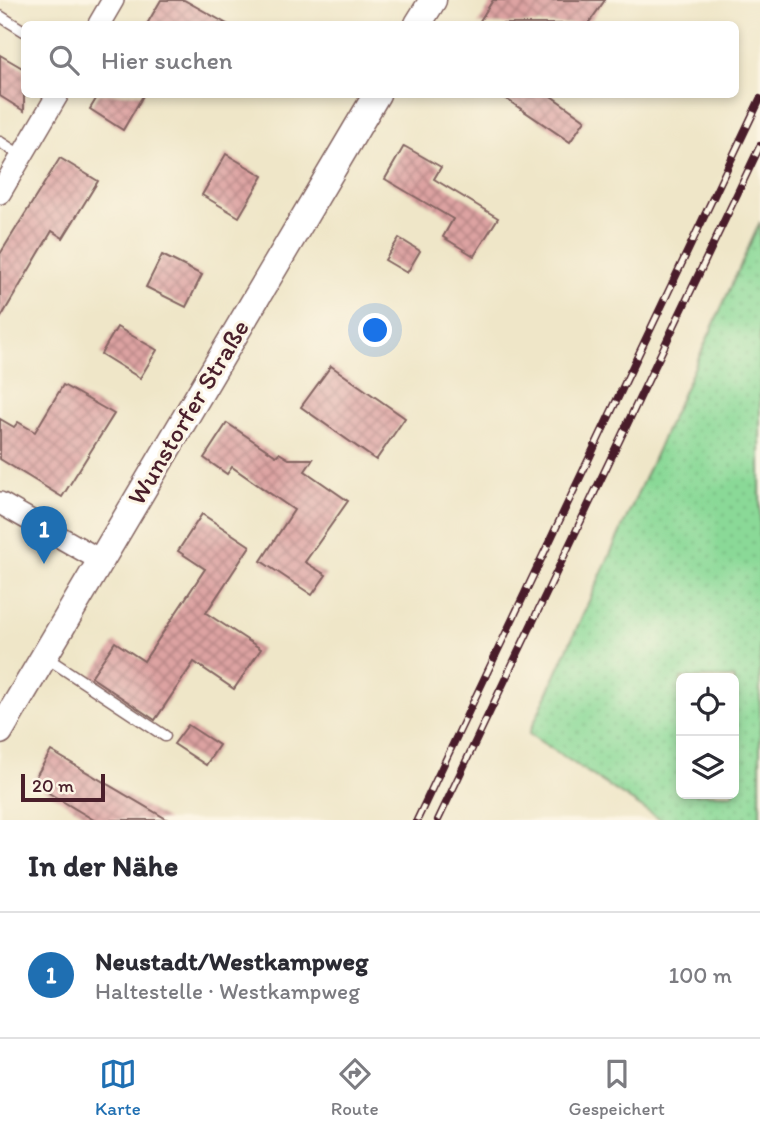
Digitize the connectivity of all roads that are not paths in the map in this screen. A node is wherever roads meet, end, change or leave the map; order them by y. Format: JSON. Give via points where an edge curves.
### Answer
{"nodes":[{"id":1,"x":113,"y":0,"type":"edge"},
{"id":2,"x":433,"y":0,"type":"edge"},
{"id":3,"x":0,"y":16,"type":"edge"},
{"id":4,"x":101,"y":21,"type":"edge"},
{"id":5,"x":420,"y":21,"type":"edge"},
{"id":6,"x":21,"y":29,"type":"edge"},
{"id":7,"x":56,"y":98,"type":"edge"},
{"id":8,"x":375,"y":98,"type":"edge"},
{"id":9,"x":0,"y":142,"type":"edge"},
{"id":10,"x":22,"y":156,"type":"junction"},
{"id":11,"x":0,"y":192,"type":"edge"},
{"id":12,"x":0,"y":503,"type":"edge"},
{"id":13,"x":100,"y":560,"type":"junction"},
{"id":14,"x":44,"y":656,"type":"junction"},
{"id":15,"x":0,"y":731,"type":"edge"},
{"id":16,"x":165,"y":736,"type":"dead end"}],
"edges":[{"from":1,"to":4,"type":"street"},
{"from":2,"to":5,"type":"street"},
{"from":3,"to":6,"type":"lane"},
{"from":7,"to":10,"type":"street"},
{"from":8,"to":13,"type":"street","name":"Wunstorfer Straße"},
{"from":9,"to":10,"type":"lane"},
{"from":10,"to":11,"type":"street"},
{"from":12,"to":13,"type":"street"},
{"from":13,"to":14,"type":"street","name":"Wunstorfer Straße"},
{"from":14,"to":15,"type":"street","name":"Wunstorfer Straße"},
{"from":14,"to":16,"type":"lane"}]}
